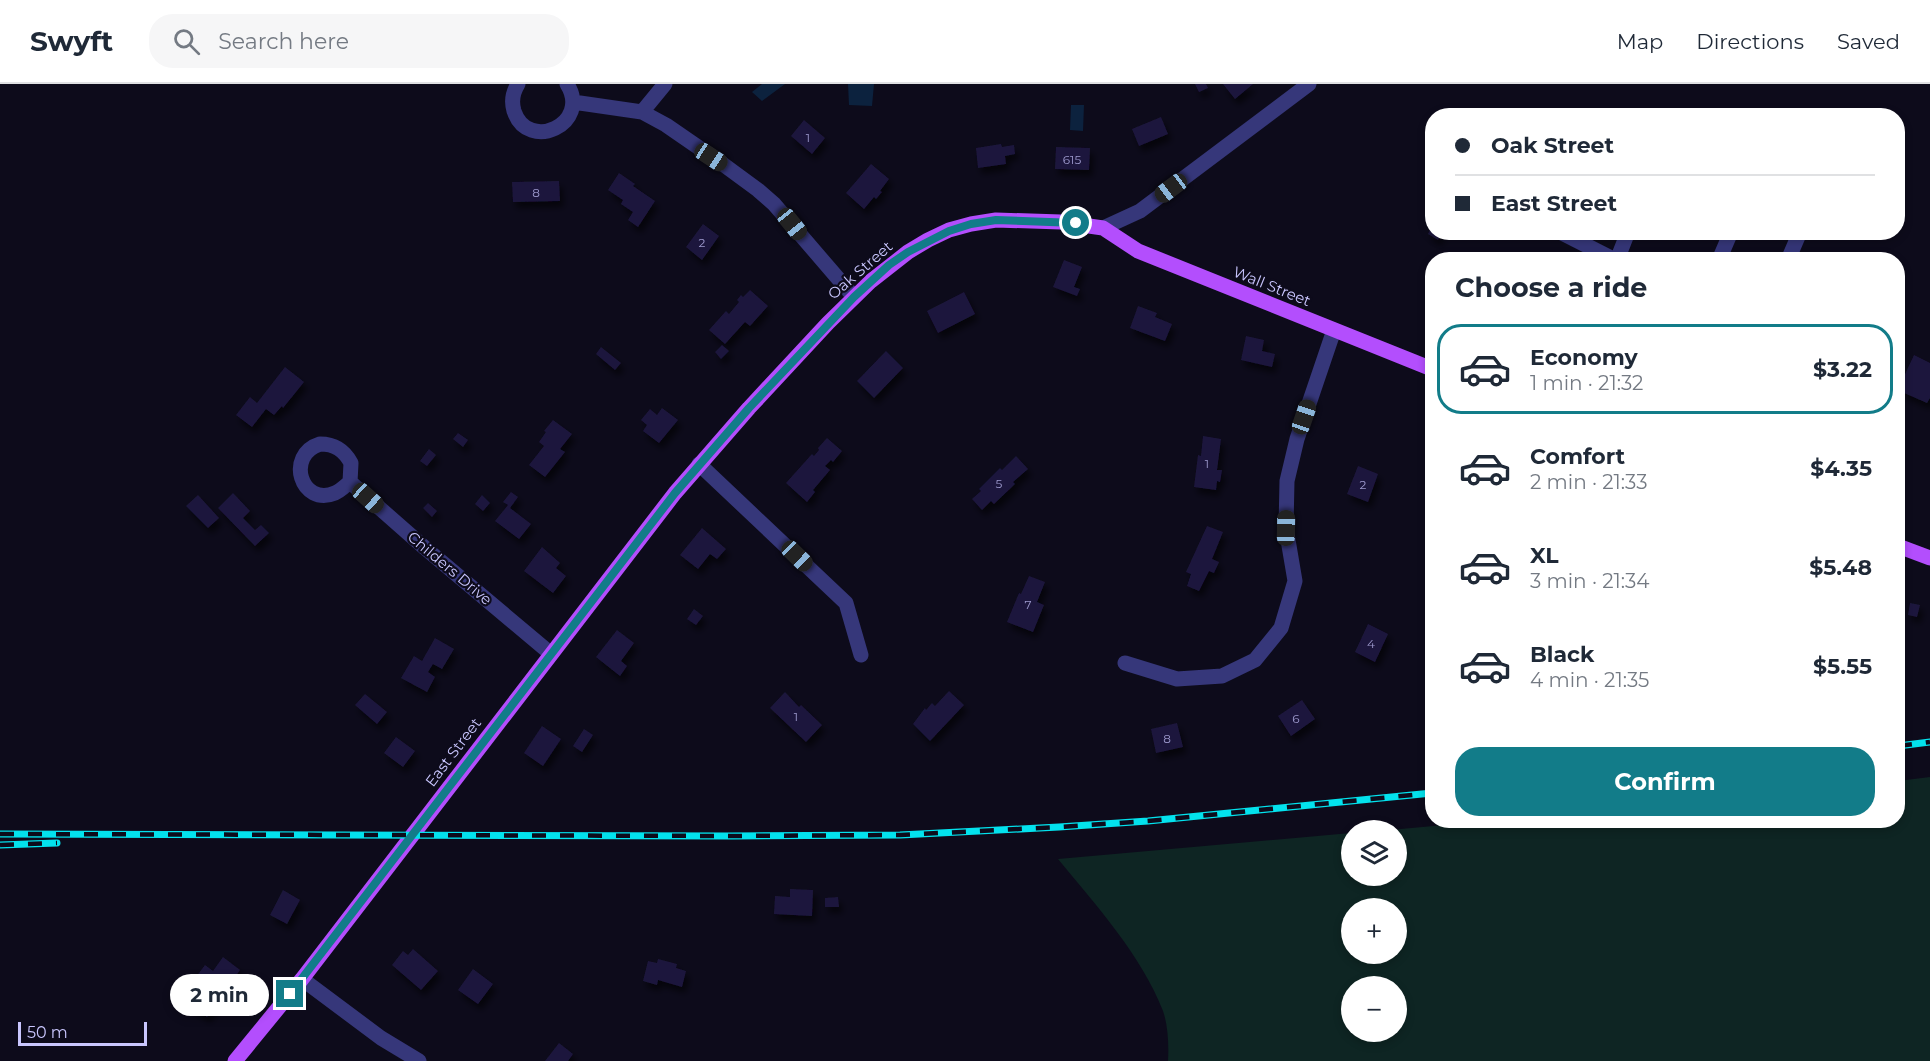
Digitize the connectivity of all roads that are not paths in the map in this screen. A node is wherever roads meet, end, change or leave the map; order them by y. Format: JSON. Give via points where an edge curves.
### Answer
{"nodes":[{"id":1,"x":518,"y":84,"type":"edge"},
{"id":2,"x":567,"y":84,"type":"edge"},
{"id":3,"x":665,"y":84,"type":"edge"},
{"id":4,"x":1309,"y":84,"type":"edge"},
{"id":5,"x":573,"y":102,"type":"junction"},
{"id":6,"x":642,"y":112,"type":"junction"},
{"id":7,"x":1103,"y":228,"type":"junction"},
{"id":8,"x":1576,"y":240,"type":"edge"},
{"id":9,"x":1600,"y":252,"type":"edge"},
{"id":10,"x":854,"y":297,"type":"junction"},
{"id":11,"x":1334,"y":330,"type":"junction"},
{"id":12,"x":1425,"y":366,"type":"edge"},
{"id":13,"x":699,"y":464,"type":"junction"},
{"id":14,"x":350,"y":482,"type":"dead end"},
{"id":15,"x":1905,"y":549,"type":"edge"},
{"id":16,"x":1930,"y":558,"type":"edge"},
{"id":17,"x":550,"y":653,"type":"junction"},
{"id":18,"x":861,"y":655,"type":"dead end"},
{"id":19,"x":1125,"y":663,"type":"dead end"},
{"id":20,"x":302,"y":979,"type":"junction"},
{"id":21,"x":235,"y":1061,"type":"edge"},
{"id":22,"x":419,"y":1061,"type":"edge"}],
"edges":[{"from":1,"to":5,"type":"street","via":[[513,109],[521,123],[534,130],[557,128],[568,117]]},
{"from":2,"to":5,"type":"street"},
{"from":3,"to":6,"type":"street"},
{"from":4,"to":7,"type":"street","via":[[1140,211]]},
{"from":5,"to":6,"type":"street"},
{"from":6,"to":10,"type":"street","via":[[759,190]]},
{"from":7,"to":10,"type":"main road","name":"Oak Street","via":[[996,220],[971,224],[908,252]]},
{"from":7,"to":11,"type":"main road","name":"Wall Street","via":[[1138,251]]},
{"from":8,"to":9,"type":"street"},
{"from":10,"to":13,"type":"main road","name":"Oak Street"},
{"from":11,"to":12,"type":"main road","name":"Wall Street"},
{"from":11,"to":19,"type":"street","via":[[1287,481],[1286,528],[1295,581],[1281,628],[1255,660],[1222,676],[1177,679]]},
{"from":13,"to":17,"type":"main road","name":"East Street"},
{"from":13,"to":18,"type":"street","via":[[846,603]]},
{"from":14,"to":17,"type":"street","name":"Childers Drive"},
{"from":15,"to":16,"type":"main road"},
{"from":17,"to":20,"type":"main road","name":"East Street"},
{"from":20,"to":21,"type":"main road","name":"East Street"},
{"from":20,"to":22,"type":"street"}]}
